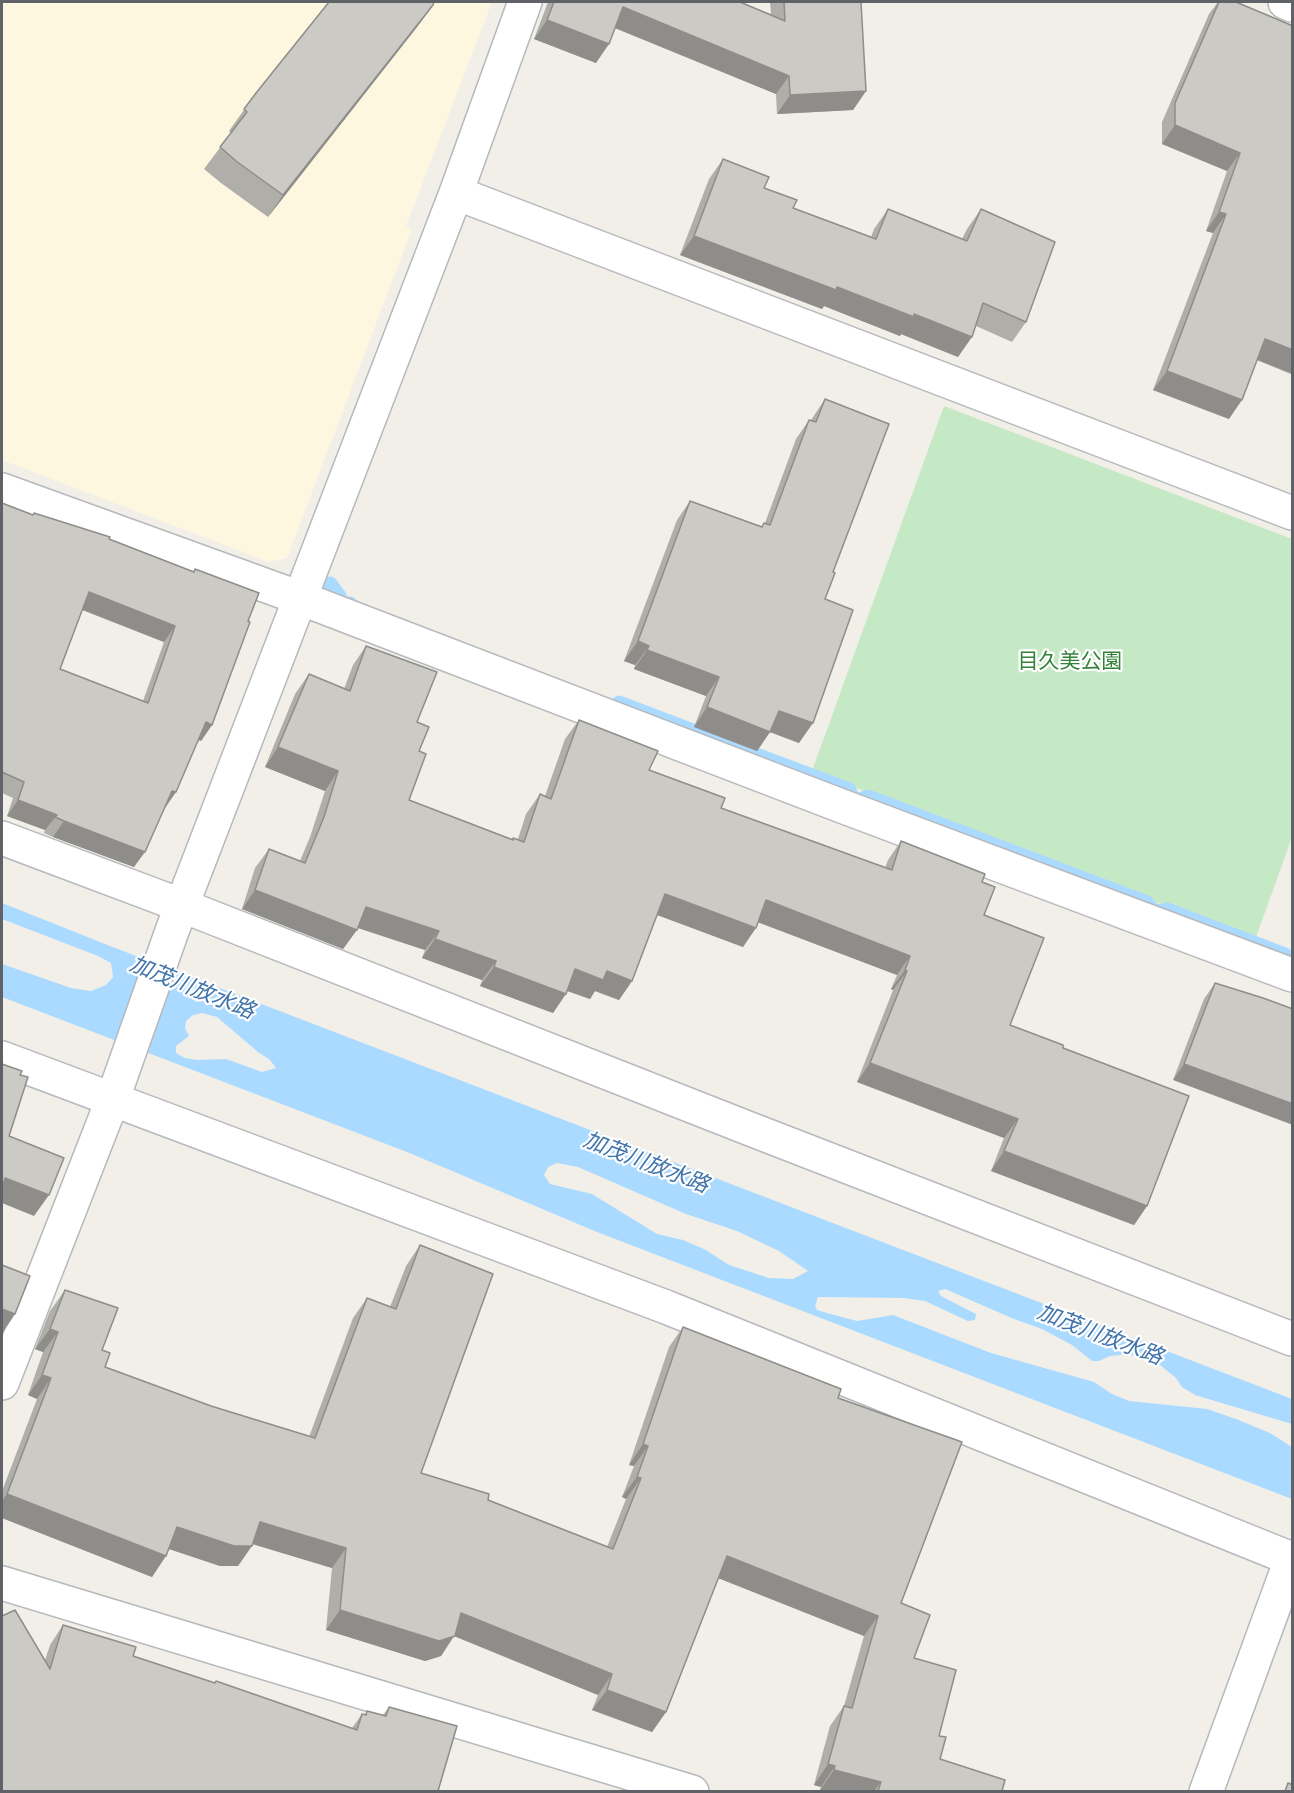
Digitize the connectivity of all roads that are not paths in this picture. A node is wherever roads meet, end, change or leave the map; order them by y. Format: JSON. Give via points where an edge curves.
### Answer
{"nodes":[{"id":1,"x":525,"y":2,"type":"edge"},
{"id":2,"x":1285,"y":2,"type":"edge"},
{"id":3,"x":1293,"y":5,"type":"edge"},
{"id":4,"x":456,"y":193,"type":"junction"},
{"id":5,"x":2,"y":490,"type":"edge"},
{"id":6,"x":1293,"y":513,"type":"edge"},
{"id":7,"x":300,"y":598,"type":"junction"},
{"id":8,"x":2,"y":838,"type":"edge"},
{"id":9,"x":177,"y":918,"type":"junction"},
{"id":10,"x":1293,"y":975,"type":"edge"},
{"id":11,"x":2,"y":1058,"type":"edge"},
{"id":12,"x":112,"y":1101,"type":"junction"},
{"id":13,"x":1293,"y":1339,"type":"edge"},
{"id":14,"x":2,"y":1383,"type":"edge"},
{"id":15,"x":1292,"y":1558,"type":"edge"},
{"id":16,"x":2,"y":1583,"type":"edge"},
{"id":17,"x":692,"y":1791,"type":"edge"},
{"id":18,"x":1206,"y":1791,"type":"edge"}],
"edges":[{"from":1,"to":4,"type":"street"},
{"from":2,"to":3,"type":"street"},
{"from":4,"to":6,"type":"street"},
{"from":4,"to":7,"type":"street"},
{"from":5,"to":7,"type":"street"},
{"from":7,"to":9,"type":"street"},
{"from":7,"to":10,"type":"street"},
{"from":8,"to":9,"type":"street"},
{"from":9,"to":12,"type":"street"},
{"from":9,"to":13,"type":"street","via":[[745,1127]]},
{"from":11,"to":12,"type":"street"},
{"from":12,"to":14,"type":"street"},
{"from":12,"to":15,"type":"street","via":[[666,1307]]},
{"from":15,"to":18,"type":"street"},
{"from":16,"to":17,"type":"street"}]}
